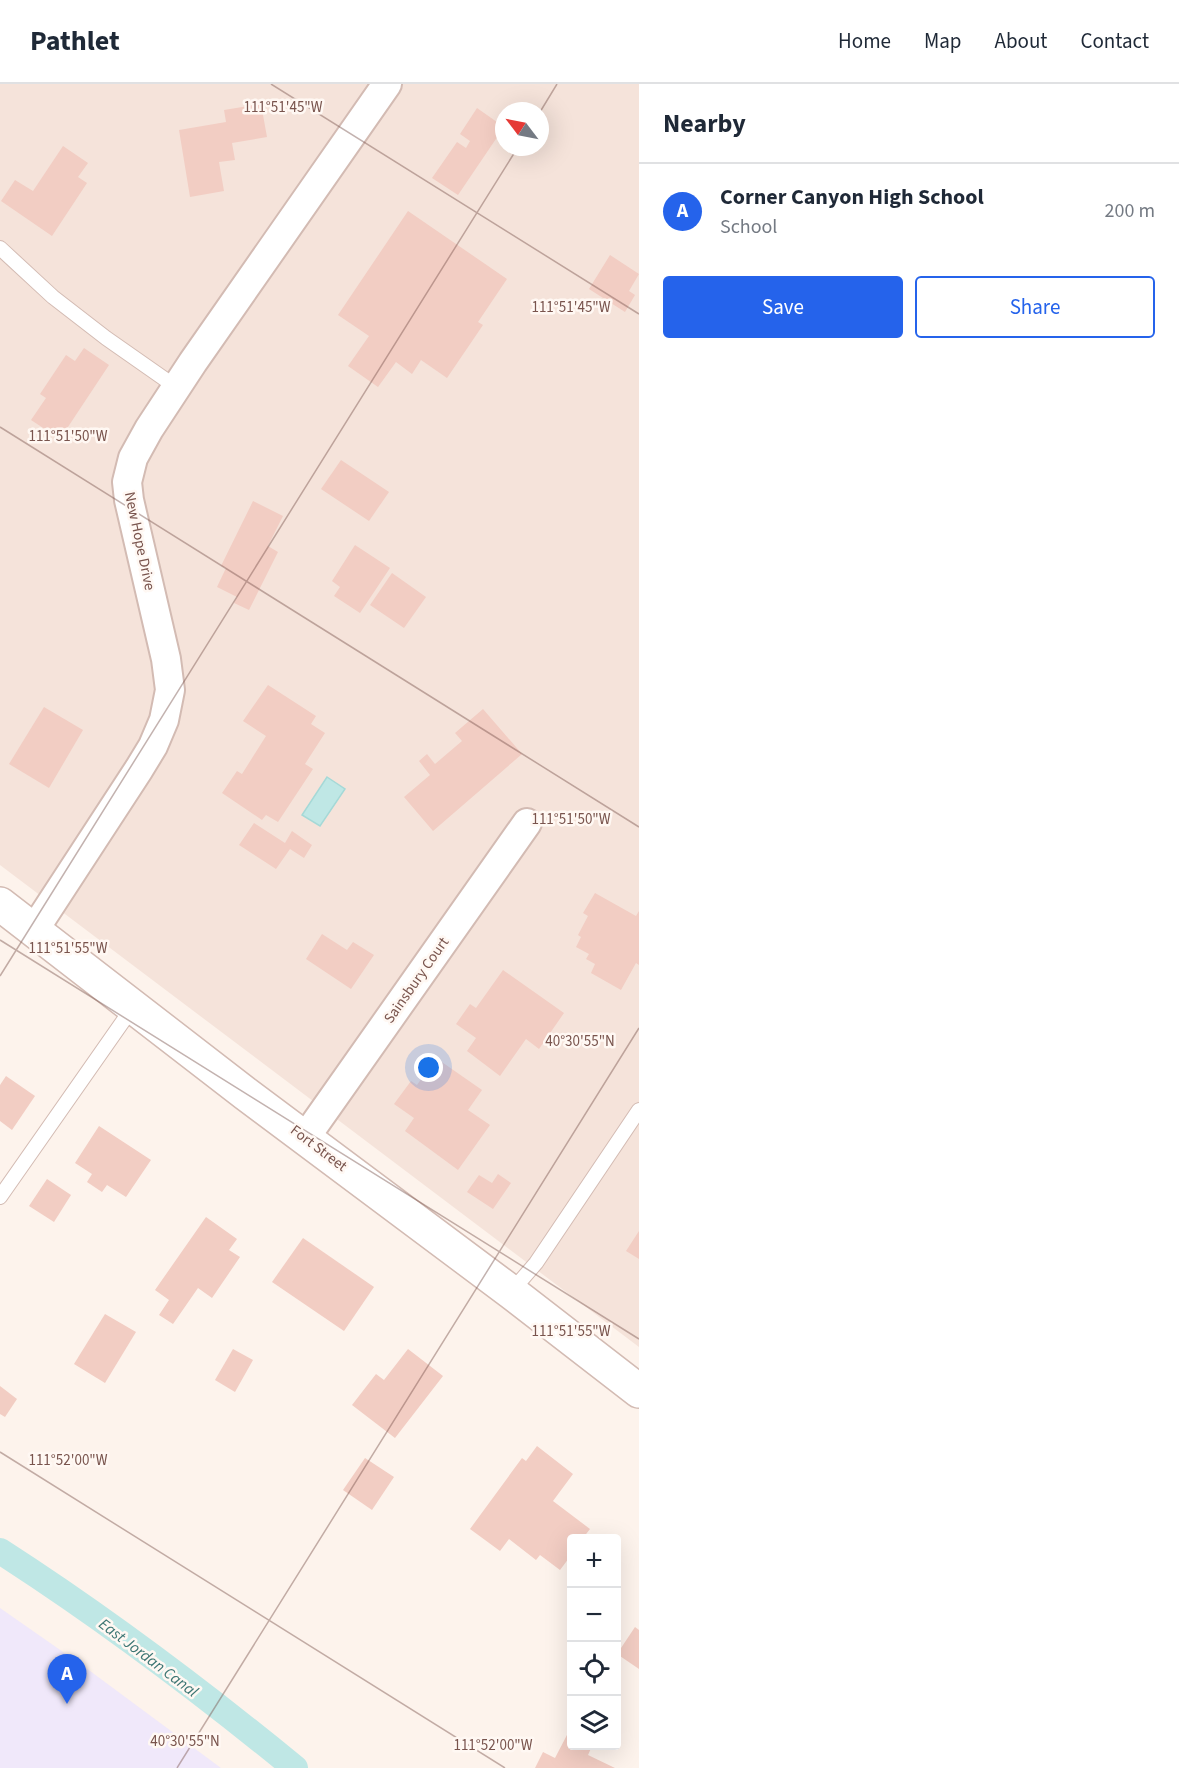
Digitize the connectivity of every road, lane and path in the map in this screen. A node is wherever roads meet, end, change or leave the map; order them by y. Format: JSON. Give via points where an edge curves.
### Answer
{"nodes":[{"id":1,"x":387,"y":84,"type":"edge"},
{"id":2,"x":0,"y":248,"type":"edge"},
{"id":3,"x":176,"y":387,"type":"junction"},
{"id":4,"x":527,"y":823,"type":"dead end"},
{"id":5,"x":0,"y":904,"type":"edge"},
{"id":6,"x":34,"y":930,"type":"junction"},
{"id":7,"x":134,"y":1007,"type":"junction"},
{"id":8,"x":639,"y":1110,"type":"edge"},
{"id":9,"x":305,"y":1138,"type":"junction"},
{"id":10,"x":0,"y":1197,"type":"edge"},
{"id":11,"x":511,"y":1292,"type":"junction"},
{"id":12,"x":639,"y":1391,"type":"edge"}],
"edges":[{"from":1,"to":3,"type":"street","name":"New Hope Drive"},
{"from":2,"to":3,"type":"lane","via":[[53,297]]},
{"from":3,"to":6,"type":"street","name":"New Hope Drive","via":[[133,458],[127,482],[166,659],[170,690],[164,720],[139,769]]},
{"from":4,"to":9,"type":"street","name":"Sainsbury Court"},
{"from":5,"to":6,"type":"street","name":"Fort Street"},
{"from":6,"to":7,"type":"street","name":"Fort Street"},
{"from":7,"to":9,"type":"street","name":"Fort Street"},
{"from":7,"to":10,"type":"lane"},
{"from":8,"to":11,"type":"lane","via":[[536,1263]]},
{"from":9,"to":11,"type":"street","name":"Fort Street"},
{"from":11,"to":12,"type":"street","name":"Fort Street"}]}
